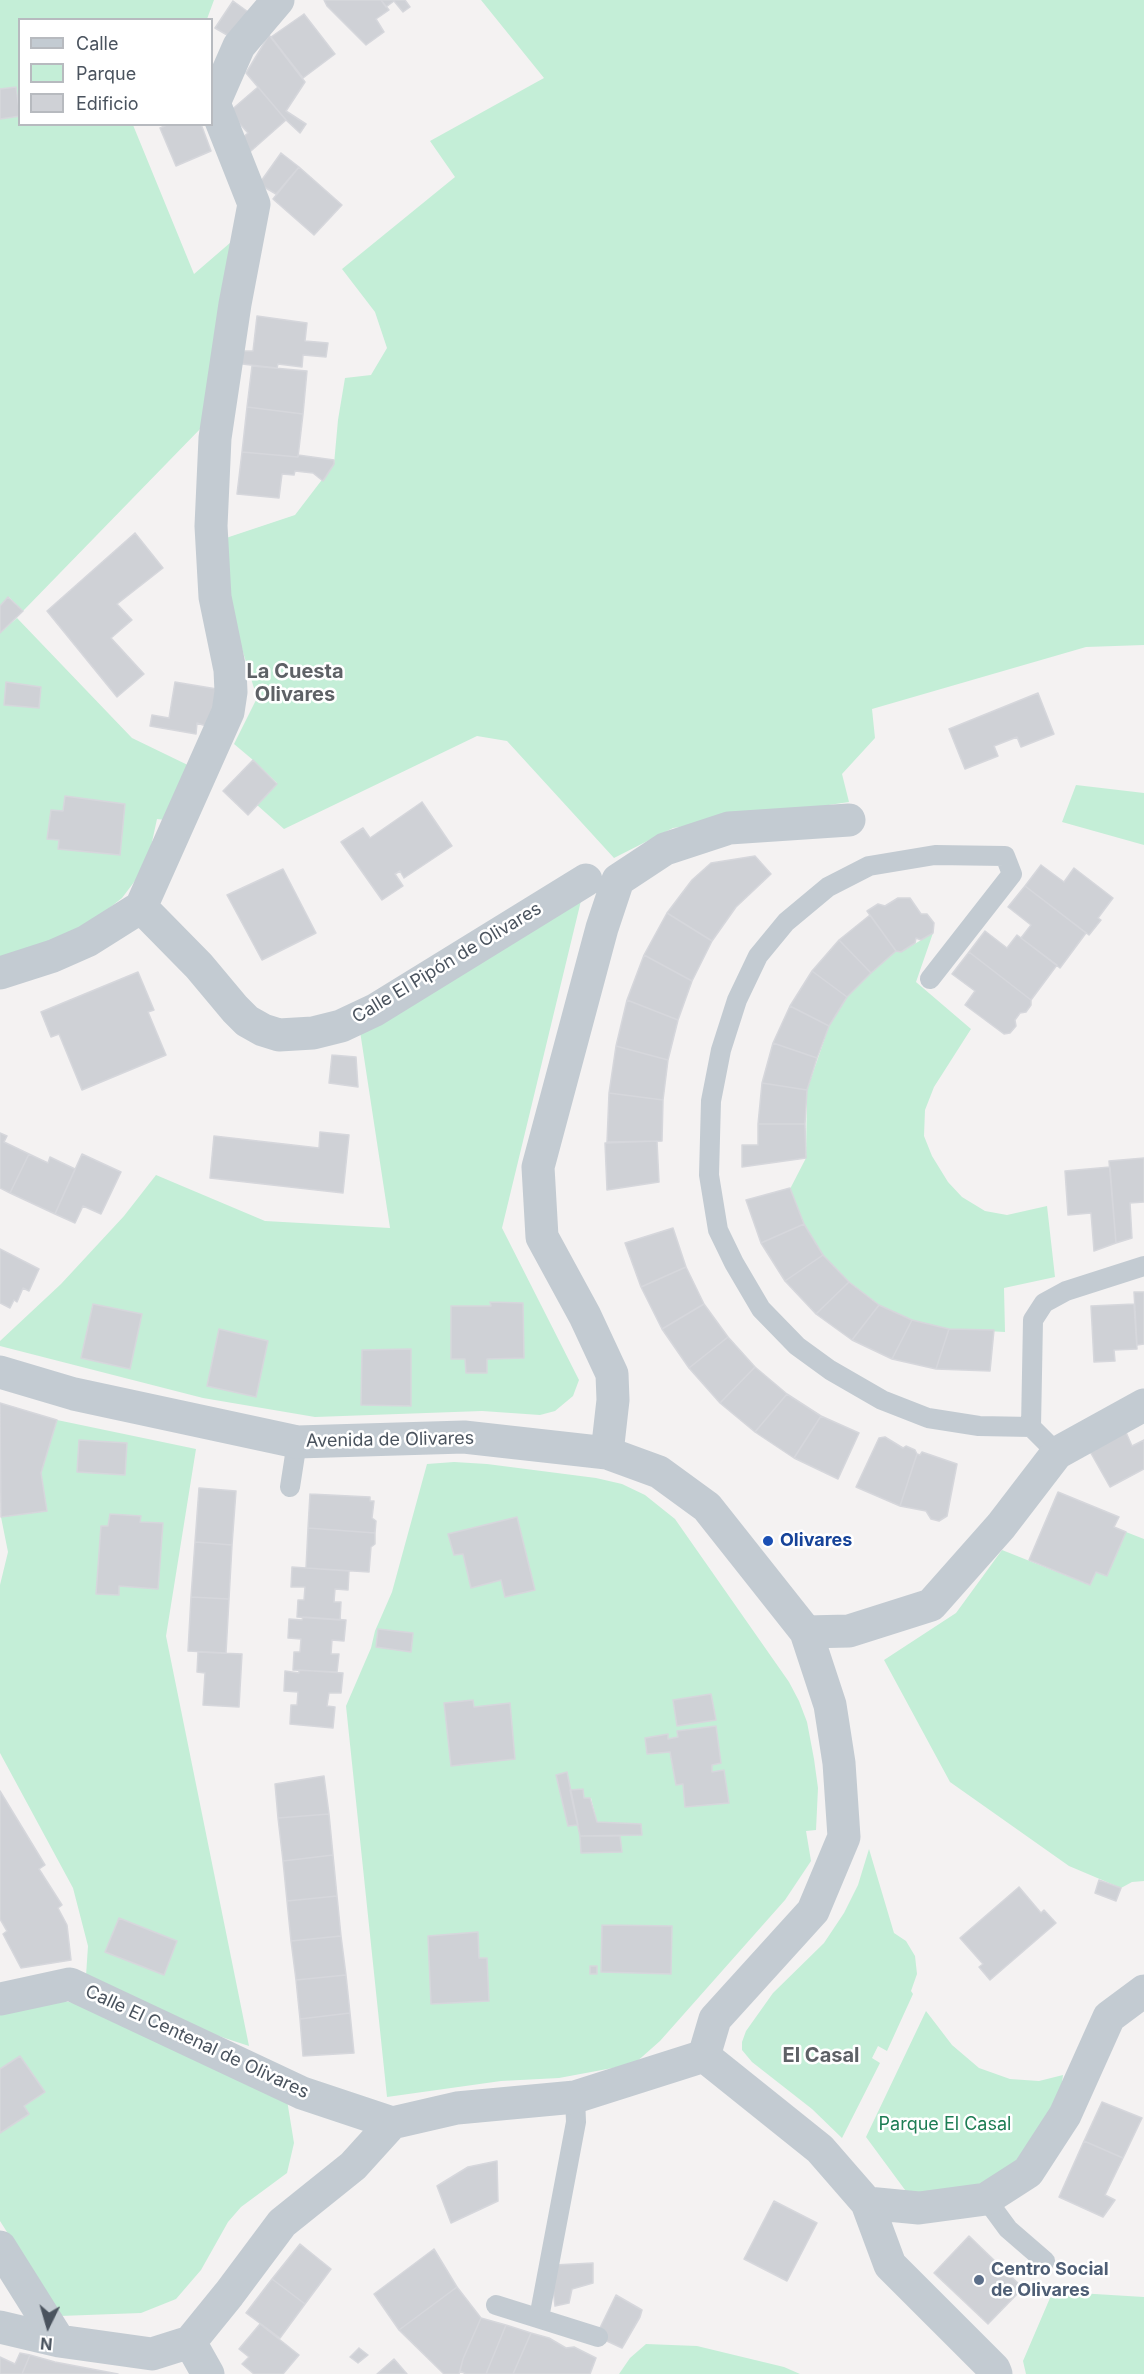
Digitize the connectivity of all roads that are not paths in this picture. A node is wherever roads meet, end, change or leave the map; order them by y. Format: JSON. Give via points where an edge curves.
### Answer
{"nodes":[{"id":1,"x":281,"y":3,"type":"edge"},
{"id":2,"x":849,"y":820,"type":"dead end"},
{"id":3,"x":586,"y":879,"type":"dead end"},
{"id":4,"x":141,"y":907,"type":"junction"},
{"id":5,"x":0,"y":973,"type":"edge"},
{"id":6,"x":930,"y":979,"type":"dead end"},
{"id":7,"x":1144,"y":1266,"type":"edge"},
{"id":8,"x":0,"y":1372,"type":"edge"},
{"id":9,"x":1144,"y":1406,"type":"edge"},
{"id":10,"x":1030,"y":1427,"type":"junction"},
{"id":11,"x":297,"y":1442,"type":"junction"},
{"id":12,"x":608,"y":1453,"type":"junction"},
{"id":13,"x":1057,"y":1453,"type":"junction"},
{"id":14,"x":291,"y":1487,"type":"dead end"},
{"id":15,"x":806,"y":1632,"type":"junction"},
{"id":16,"x":1144,"y":1991,"type":"edge"},
{"id":17,"x":0,"y":1999,"type":"edge"},
{"id":18,"x":704,"y":2056,"type":"junction"},
{"id":19,"x":575,"y":2097,"type":"junction"},
{"id":20,"x":393,"y":2123,"type":"junction"},
{"id":21,"x":986,"y":2199,"type":"junction"},
{"id":22,"x":867,"y":2203,"type":"junction"},
{"id":23,"x":0,"y":2247,"type":"edge"},
{"id":24,"x":1045,"y":2261,"type":"dead end"},
{"id":25,"x":496,"y":2305,"type":"dead end"},
{"id":26,"x":539,"y":2318,"type":"junction"},
{"id":27,"x":0,"y":2327,"type":"edge"},
{"id":28,"x":598,"y":2337,"type":"dead end"},
{"id":29,"x":59,"y":2342,"type":"junction"},
{"id":30,"x":190,"y":2342,"type":"junction"},
{"id":31,"x":208,"y":2374,"type":"edge"},
{"id":32,"x":996,"y":2374,"type":"edge"}],
"edges":[{"from":1,"to":4,"type":"street","via":[[239,46],[214,103],[254,204],[217,427],[211,526],[215,597],[230,670],[228,712]]},
{"from":2,"to":12,"type":"street","via":[[729,828],[665,849],[618,880],[538,1167],[542,1237],[612,1374]]},
{"from":3,"to":4,"type":"street","name":"Calle El Pipón de Olivares","via":[[375,1010],[314,1033],[279,1035],[247,1021]]},
{"from":4,"to":5,"type":"street","via":[[87,941]]},
{"from":6,"to":10,"type":"lane","via":[[1012,874],[1005,856],[935,855],[869,866],[828,887],[786,922],[758,956],[737,1000],[721,1050],[711,1101],[709,1141],[709,1175],[718,1230],[761,1309],[797,1346],[830,1370],[882,1400],[928,1418],[979,1426]]},
{"from":7,"to":10,"type":"lane","via":[[1066,1291],[1044,1303],[1033,1320]]},
{"from":8,"to":11,"type":"street","name":"Avenida de Olivares","via":[[74,1394]]},
{"from":9,"to":13,"type":"street"},
{"from":10,"to":13,"type":"lane"},
{"from":11,"to":12,"type":"street","name":"Avenida de Olivares","via":[[464,1437]]},
{"from":11,"to":14,"type":"lane"},
{"from":12,"to":15,"type":"street","name":"Avenida de Olivares","via":[[659,1472],[707,1507]]},
{"from":13,"to":15,"type":"street","via":[[1001,1526],[931,1605],[849,1631]]},
{"from":15,"to":18,"type":"street","name":"Avenida de Olivares","via":[[830,1705],[844,1837],[813,1911],[715,2019]]},
{"from":16,"to":21,"type":"street","via":[[1109,2017],[1065,2115],[1028,2172]]},
{"from":17,"to":20,"type":"street","name":"Calle El Centenal de Olivares","via":[[70,1984],[269,2067],[302,2093]]},
{"from":18,"to":19,"type":"street"},
{"from":18,"to":22,"type":"street","via":[[820,2149]]},
{"from":19,"to":20,"type":"street","via":[[457,2108]]},
{"from":19,"to":26,"type":"lane","via":[[576,2122]]},
{"from":20,"to":30,"type":"street","via":[[352,2166],[282,2223]]},
{"from":21,"to":22,"type":"street","via":[[919,2208]]},
{"from":21,"to":24,"type":"lane","via":[[1008,2229]]},
{"from":22,"to":32,"type":"street","via":[[890,2265]]},
{"from":23,"to":29,"type":"street"},
{"from":25,"to":26,"type":"lane"},
{"from":26,"to":28,"type":"lane"},
{"from":27,"to":29,"type":"street"},
{"from":29,"to":30,"type":"street","via":[[152,2354]]},
{"from":30,"to":31,"type":"street"}]}
